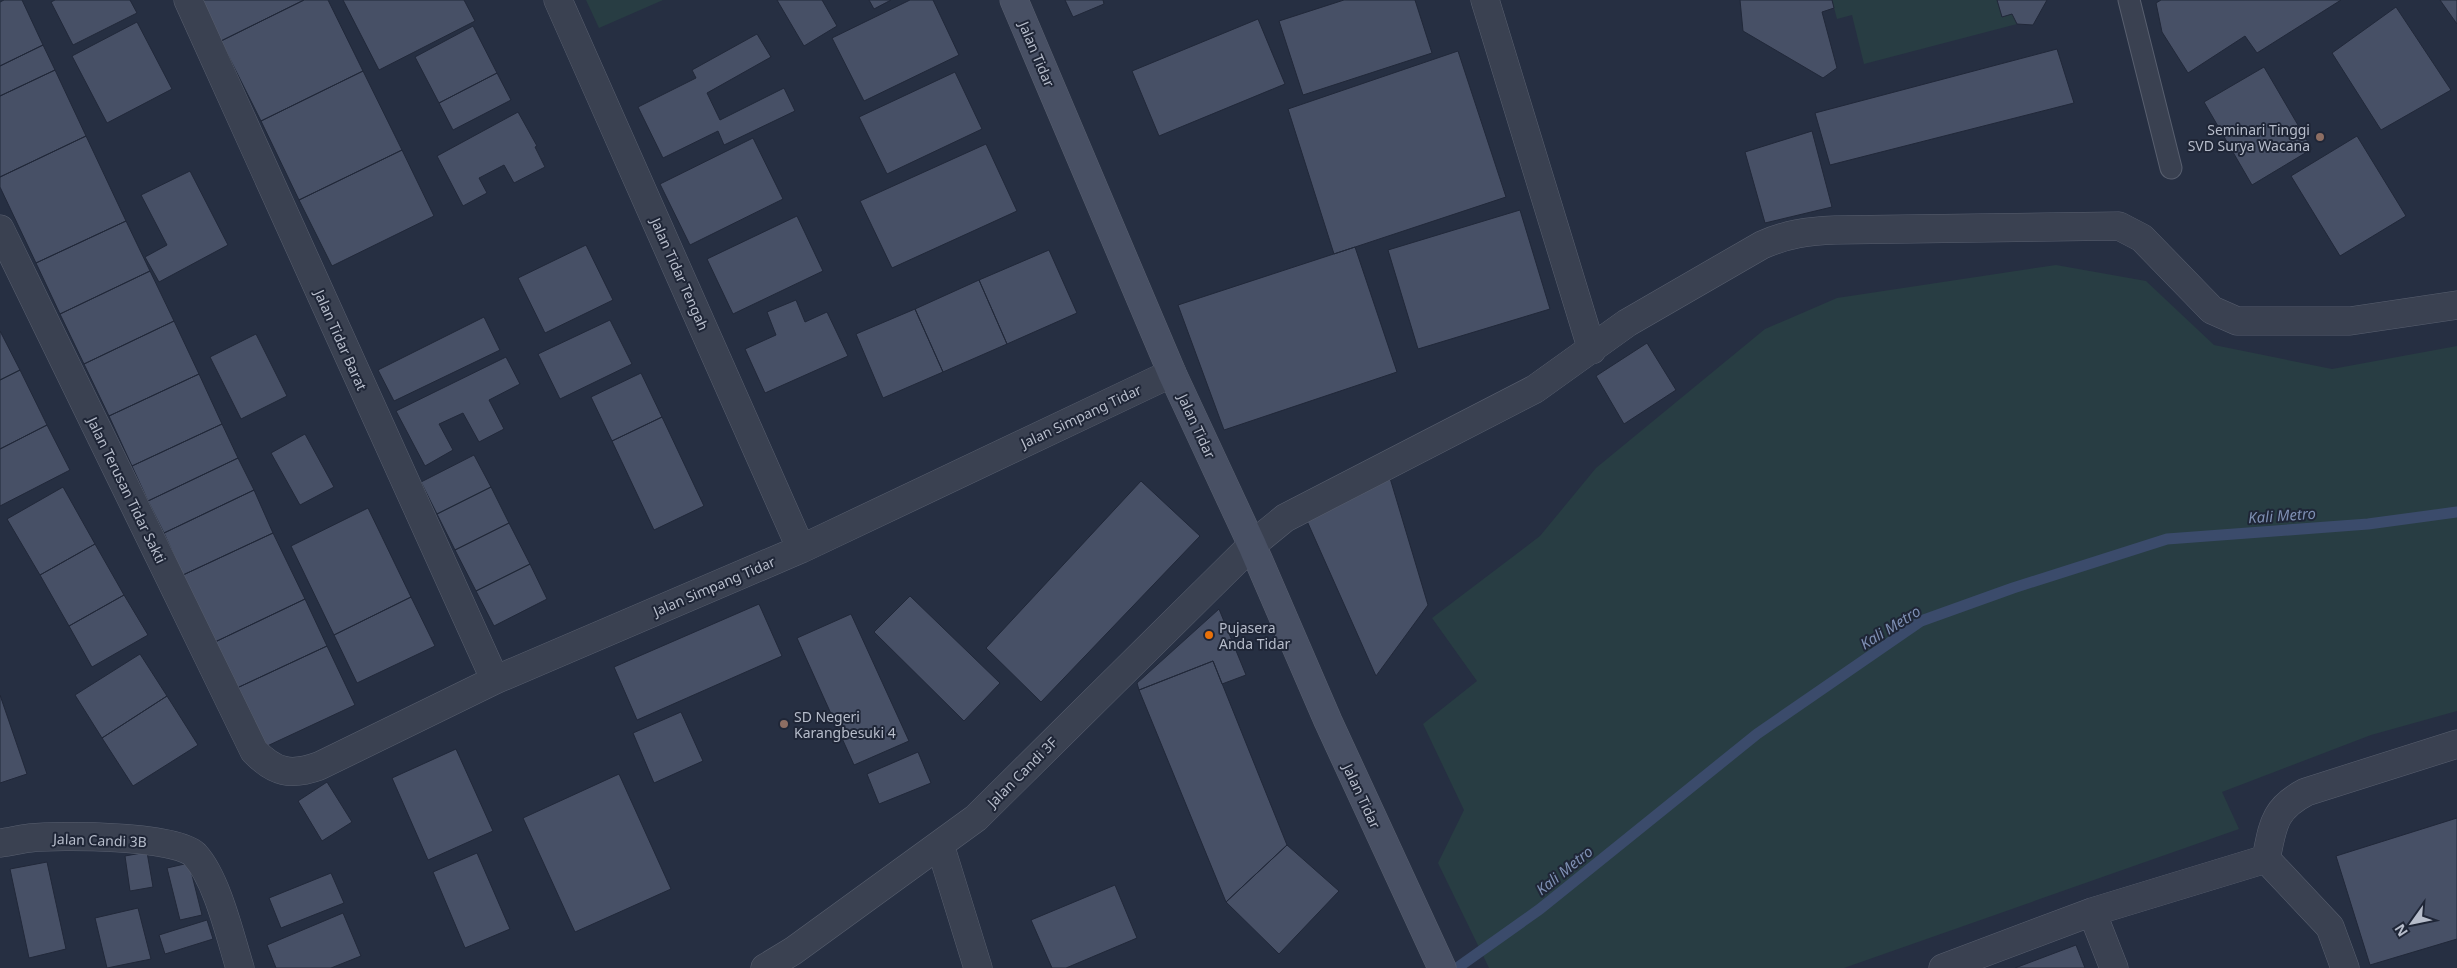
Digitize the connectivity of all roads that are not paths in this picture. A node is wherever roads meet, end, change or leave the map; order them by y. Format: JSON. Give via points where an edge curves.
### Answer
{"nodes":[{"id":1,"x":188,"y":0,"type":"edge"},
{"id":2,"x":558,"y":0,"type":"edge"},
{"id":3,"x":1014,"y":0,"type":"edge"},
{"id":4,"x":1485,"y":0,"type":"edge"},
{"id":5,"x":2129,"y":0,"type":"edge"},
{"id":6,"x":2171,"y":168,"type":"dead end"},
{"id":7,"x":0,"y":229,"type":"edge"},
{"id":8,"x":2457,"y":305,"type":"edge"},
{"id":9,"x":1592,"y":350,"type":"junction"},
{"id":10,"x":1172,"y":373,"type":"junction"},
{"id":11,"x":1252,"y":546,"type":"junction"},
{"id":12,"x":801,"y":549,"type":"junction"},
{"id":13,"x":495,"y":680,"type":"junction"},
{"id":14,"x":2457,"y":744,"type":"edge"},
{"id":15,"x":254,"y":751,"type":"joint"},
{"id":16,"x":0,"y":843,"type":"edge"},
{"id":17,"x":940,"y":845,"type":"junction"},
{"id":18,"x":2266,"y":860,"type":"junction"},
{"id":19,"x":2092,"y":912,"type":"junction"},
{"id":20,"x":240,"y":968,"type":"edge"},
{"id":21,"x":765,"y":968,"type":"edge"},
{"id":22,"x":978,"y":968,"type":"edge"},
{"id":23,"x":1442,"y":968,"type":"edge"},
{"id":24,"x":1942,"y":968,"type":"edge"},
{"id":25,"x":2114,"y":968,"type":"edge"},
{"id":26,"x":2345,"y":968,"type":"edge"}],
"edges":[{"from":1,"to":13,"type":"street","name":"Jalan Tidar Barat"},
{"from":2,"to":12,"type":"street","name":"Jalan Tidar Tengah"},
{"from":3,"to":10,"type":"main road","name":"Jalan Tidar"},
{"from":4,"to":9,"type":"street"},
{"from":5,"to":6,"type":"lane"},
{"from":7,"to":15,"type":"street","name":"Jalan Terusan Tidar Sakti"},
{"from":8,"to":9,"type":"street","name":"Jalan Candi 3F","via":[[2350,321],[2237,321],[2212,310],[2142,238],[2119,226],[1827,230],[1784,236],[1762,245],[1627,323]]},
{"from":9,"to":11,"type":"street","name":"Jalan Candi 3F","via":[[1535,389],[1285,518]]},
{"from":10,"to":11,"type":"main road","name":"Jalan Tidar"},
{"from":10,"to":12,"type":"street","name":"Jalan Simpang Tidar"},
{"from":11,"to":17,"type":"street","name":"Jalan Candi 3F","via":[[976,818]]},
{"from":11,"to":23,"type":"main road","name":"Jalan Tidar","via":[[1328,721]]},
{"from":12,"to":13,"type":"street","name":"Jalan Simpang Tidar"},
{"from":13,"to":15,"type":"street","name":"Jalan Simpang Tidar","via":[[303,772],[277,769]]},
{"from":14,"to":18,"type":"street","via":[[2295,798],[2274,821]]},
{"from":16,"to":20,"type":"street","name":"Jalan Candi 3B","via":[[31,838],[143,839],[182,847],[194,853],[213,887]]},
{"from":17,"to":21,"type":"street","name":"Jalan Candi 3F"},
{"from":17,"to":22,"type":"street"},
{"from":18,"to":19,"type":"street"},
{"from":18,"to":26,"type":"street","via":[[2330,927]]},
{"from":19,"to":24,"type":"street"},
{"from":19,"to":25,"type":"street"}]}
